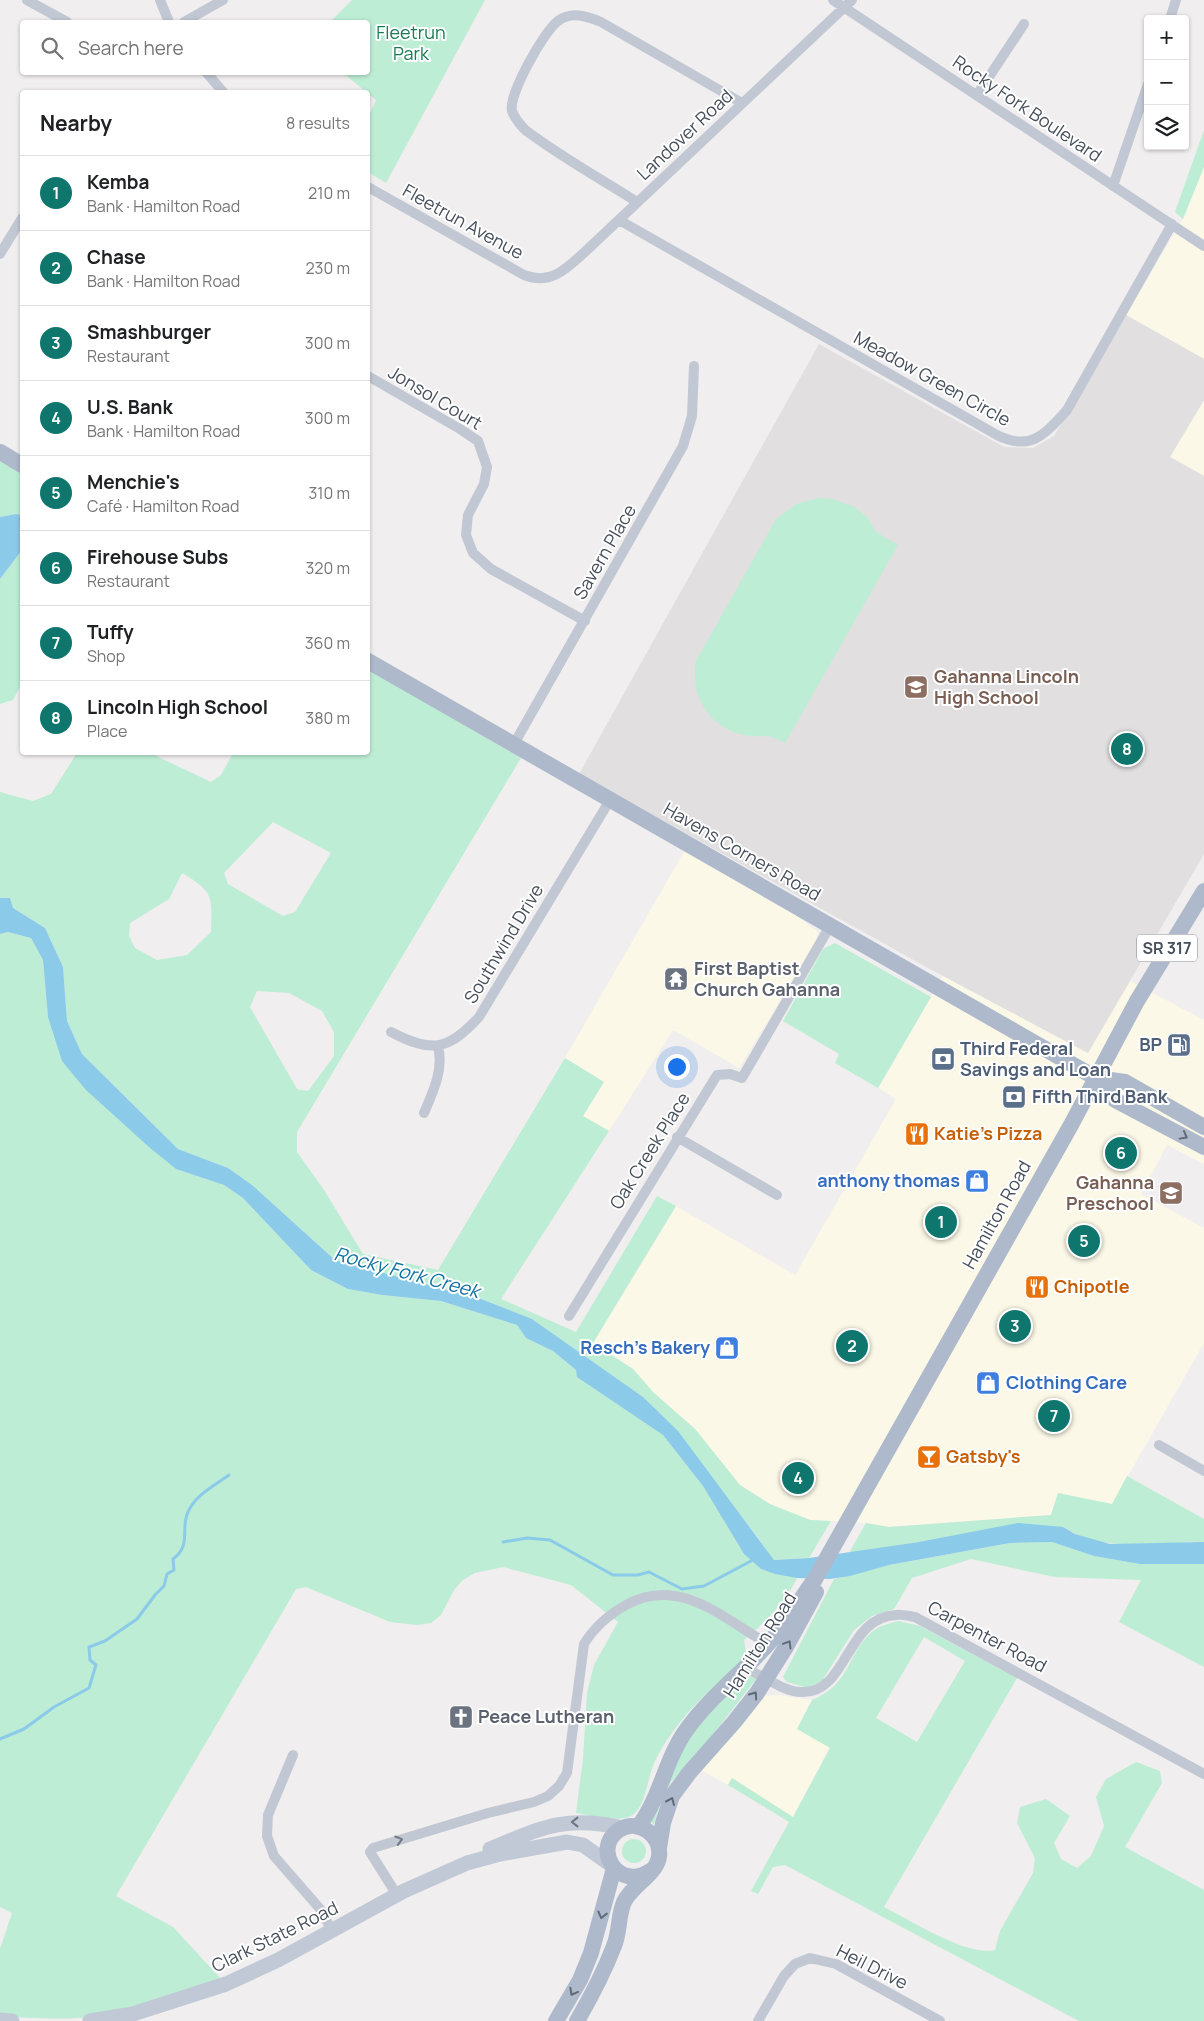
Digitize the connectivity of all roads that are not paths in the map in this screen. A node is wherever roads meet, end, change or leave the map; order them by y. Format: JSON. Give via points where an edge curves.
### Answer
{"nodes":[{"id":1,"x":27,"y":0,"type":"edge"},
{"id":2,"x":160,"y":0,"type":"edge"},
{"id":3,"x":223,"y":0,"type":"edge"},
{"id":4,"x":833,"y":0,"type":"edge"},
{"id":5,"x":852,"y":0,"type":"edge"},
{"id":6,"x":1176,"y":0,"type":"edge"},
{"id":7,"x":844,"y":8,"type":"junction"},
{"id":8,"x":1171,"y":15,"type":"edge"},
{"id":9,"x":63,"y":20,"type":"edge"},
{"id":10,"x":168,"y":20,"type":"edge"},
{"id":11,"x":188,"y":20,"type":"edge"},
{"id":12,"x":1024,"y":24,"type":"dead end"},
{"id":13,"x":209,"y":75,"type":"edge"},
{"id":14,"x":221,"y":90,"type":"edge"},
{"id":15,"x":977,"y":95,"type":"junction"},
{"id":16,"x":1144,"y":96,"type":"edge"},
{"id":17,"x":742,"y":104,"type":"junction"},
{"id":18,"x":1113,"y":186,"type":"junction"},
{"id":19,"x":370,"y":188,"type":"edge"},
{"id":20,"x":637,"y":202,"type":"junction"},
{"id":21,"x":619,"y":220,"type":"junction"},
{"id":22,"x":20,"y":221,"type":"edge"},
{"id":23,"x":1172,"y":224,"type":"junction"},
{"id":24,"x":1204,"y":246,"type":"edge"},
{"id":25,"x":0,"y":254,"type":"edge"},
{"id":26,"x":544,"y":280,"type":"joint"},
{"id":27,"x":694,"y":366,"type":"dead end"},
{"id":28,"x":370,"y":377,"type":"edge"},
{"id":29,"x":0,"y":452,"type":"edge"},
{"id":30,"x":20,"y":464,"type":"edge"},
{"id":31,"x":585,"y":621,"type":"junction"},
{"id":32,"x":370,"y":662,"type":"edge"},
{"id":33,"x":514,"y":744,"type":"junction"},
{"id":34,"x":610,"y":800,"type":"junction"},
{"id":35,"x":1204,"y":891,"type":"edge"},
{"id":36,"x":830,"y":926,"type":"junction"},
{"id":37,"x":391,"y":1032,"type":"dead end"},
{"id":38,"x":438,"y":1047,"type":"junction"},
{"id":39,"x":1096,"y":1078,"type":"junction"},
{"id":40,"x":424,"y":1113,"type":"dead end"},
{"id":41,"x":1204,"y":1127,"type":"edge"},
{"id":42,"x":677,"y":1137,"type":"junction"},
{"id":43,"x":1204,"y":1147,"type":"edge"},
{"id":44,"x":777,"y":1195,"type":"dead end"},
{"id":45,"x":569,"y":1316,"type":"dead end"},
{"id":46,"x":1159,"y":1445,"type":"dead end"},
{"id":47,"x":1204,"y":1471,"type":"edge"},
{"id":48,"x":801,"y":1607,"type":"junction"},
{"id":49,"x":768,"y":1644,"type":"junction"},
{"id":50,"x":738,"y":1672,"type":"junction"},
{"id":51,"x":766,"y":1678,"type":"junction"},
{"id":52,"x":293,"y":1755,"type":"dead end"},
{"id":53,"x":1204,"y":1774,"type":"edge"},
{"id":54,"x":629,"y":1827,"type":"junction"},
{"id":55,"x":659,"y":1848,"type":"junction"},
{"id":56,"x":611,"y":1862,"type":"junction"},
{"id":57,"x":467,"y":1863,"type":"junction"},
{"id":58,"x":634,"y":1882,"type":"junction"},
{"id":59,"x":397,"y":1895,"type":"junction"},
{"id":60,"x":332,"y":1931,"type":"junction"},
{"id":61,"x":0,"y":2020,"type":"edge"},
{"id":62,"x":12,"y":2021,"type":"edge"},
{"id":63,"x":90,"y":2021,"type":"edge"},
{"id":64,"x":556,"y":2021,"type":"edge"},
{"id":65,"x":577,"y":2021,"type":"edge"},
{"id":66,"x":758,"y":2021,"type":"edge"},
{"id":67,"x":940,"y":2021,"type":"edge"}],
"edges":[{"from":1,"to":9,"type":"street"},
{"from":2,"to":10,"type":"street"},
{"from":3,"to":11,"type":"street"},
{"from":4,"to":7,"type":"street","name":"Rocky Fork Boulevard"},
{"from":5,"to":7,"type":"street","name":"Landover Road"},
{"from":6,"to":8,"type":"street"},
{"from":7,"to":15,"type":"street","name":"Rocky Fork Boulevard"},
{"from":7,"to":17,"type":"street","name":"Landover Road"},
{"from":12,"to":15,"type":"street"},
{"from":13,"to":14,"type":"street"},
{"from":15,"to":18,"type":"street","name":"Rocky Fork Boulevard"},
{"from":16,"to":18,"type":"street"},
{"from":17,"to":20,"type":"street","name":"Landover Road"},
{"from":17,"to":20,"type":"street","via":[[601,22],[571,15],[558,21],[548,31],[517,86],[512,98],[512,111],[526,131]]},
{"from":18,"to":23,"type":"street","name":"Rocky Fork Boulevard"},
{"from":19,"to":26,"type":"street","name":"Fleetrun Avenue","via":[[524,275]]},
{"from":20,"to":21,"type":"street","name":"Landover Road"},
{"from":21,"to":23,"type":"street","name":"Meadow Green Circle","via":[[997,435],[1018,441],[1032,440],[1045,434],[1067,410]]},
{"from":21,"to":26,"type":"street","name":"Landover Road","via":[[565,270]]},
{"from":22,"to":25,"type":"street"},
{"from":23,"to":24,"type":"street","name":"Rocky Fork Boulevard"},
{"from":27,"to":31,"type":"street","name":"Savern Place","via":[[692,416],[684,446]]},
{"from":28,"to":31,"type":"street","name":"Jonsol Court","via":[[478,441],[487,467],[484,484],[468,515],[466,535],[473,553],[491,569]]},
{"from":29,"to":30,"type":"main road"},
{"from":31,"to":33,"type":"street","name":"Savern Place"},
{"from":32,"to":33,"type":"main road","name":"Havens Corners Road"},
{"from":33,"to":34,"type":"main road","name":"Havens Corners Road"},
{"from":34,"to":36,"type":"main road","name":"Havens Corners Road"},
{"from":34,"to":38,"type":"street","name":"Southwind Drive","via":[[479,1017],[462,1036]]},
{"from":35,"to":39,"type":"main road","name":"Hamilton Road","number":"SR 317","via":[[1160,961]]},
{"from":36,"to":39,"type":"main road","name":"Havens Corners Road"},
{"from":36,"to":42,"type":"street","name":"Oak Creek Place","via":[[742,1078],[730,1074],[717,1075]]},
{"from":37,"to":38,"type":"street","via":[[413,1044]]},
{"from":38,"to":40,"type":"street","via":[[441,1059],[434,1090]]},
{"from":39,"to":41,"type":"main road","via":[[1125,1082]]},
{"from":39,"to":43,"type":"main road","one_way":true,"via":[[1115,1100]]},
{"from":39,"to":48,"type":"main road","name":"Hamilton Road"},
{"from":42,"to":44,"type":"street"},
{"from":42,"to":45,"type":"street","name":"Oak Creek Place"},
{"from":46,"to":47,"type":"street"},
{"from":48,"to":49,"type":"main road","name":"Hamilton Road"},
{"from":51,"to":48,"type":"main road","name":"Hamilton Road","one_way":true},
{"from":49,"to":50,"type":"main road","name":"Hamilton Road"},
{"from":59,"to":49,"type":"street","one_way":true,"via":[[370,1852],[373,1848],[534,1802],[559,1786],[567,1773],[584,1644],[612,1613],[635,1600],[656,1594],[676,1595],[699,1602]]},
{"from":50,"to":51,"type":"street","name":"Carpenter Road","via":[[756,1671]]},
{"from":50,"to":54,"type":"main road","name":"Hamilton Road","via":[[714,1690],[684,1724],[659,1768],[641,1812]]},
{"from":51,"to":53,"type":"street","name":"Carpenter Road","via":[[800,1693],[813,1692],[832,1678],[854,1641],[866,1628],[894,1615],[915,1617]]},
{"from":55,"to":51,"type":"main road","name":"Hamilton Road","one_way":true,"via":[[667,1808],[678,1786],[735,1721]]},
{"from":52,"to":60,"type":"street","via":[[268,1816],[268,1836],[274,1856],[321,1910]]},
{"from":54,"to":55,"type":"main road","via":[[651,1833]]},
{"from":54,"to":56,"type":"main road","via":[[612,1837]]},
{"from":54,"to":57,"type":"main road","name":"Clark State Road","one_way":true,"via":[[564,1822],[483,1852]]},
{"from":55,"to":58,"type":"main road","via":[[657,1862]]},
{"from":56,"to":57,"type":"main road","name":"Clark State Road","via":[[587,1840],[569,1835],[532,1842],[511,1852]]},
{"from":56,"to":58,"type":"main road"},
{"from":56,"to":64,"type":"main road","one_way":true,"via":[[591,1953],[580,1980]]},
{"from":57,"to":59,"type":"main road","name":"Clark State Road"},
{"from":58,"to":65,"type":"main road","via":[[618,1904],[607,1960]]},
{"from":59,"to":60,"type":"main road","name":"Clark State Road"},
{"from":60,"to":63,"type":"main road","name":"Clark State Road","via":[[226,1984],[133,2014]]},
{"from":61,"to":62,"type":"main road"},
{"from":66,"to":67,"type":"street","name":"Heil Drive","via":[[784,1976],[795,1964],[810,1958],[836,1964]]}]}
